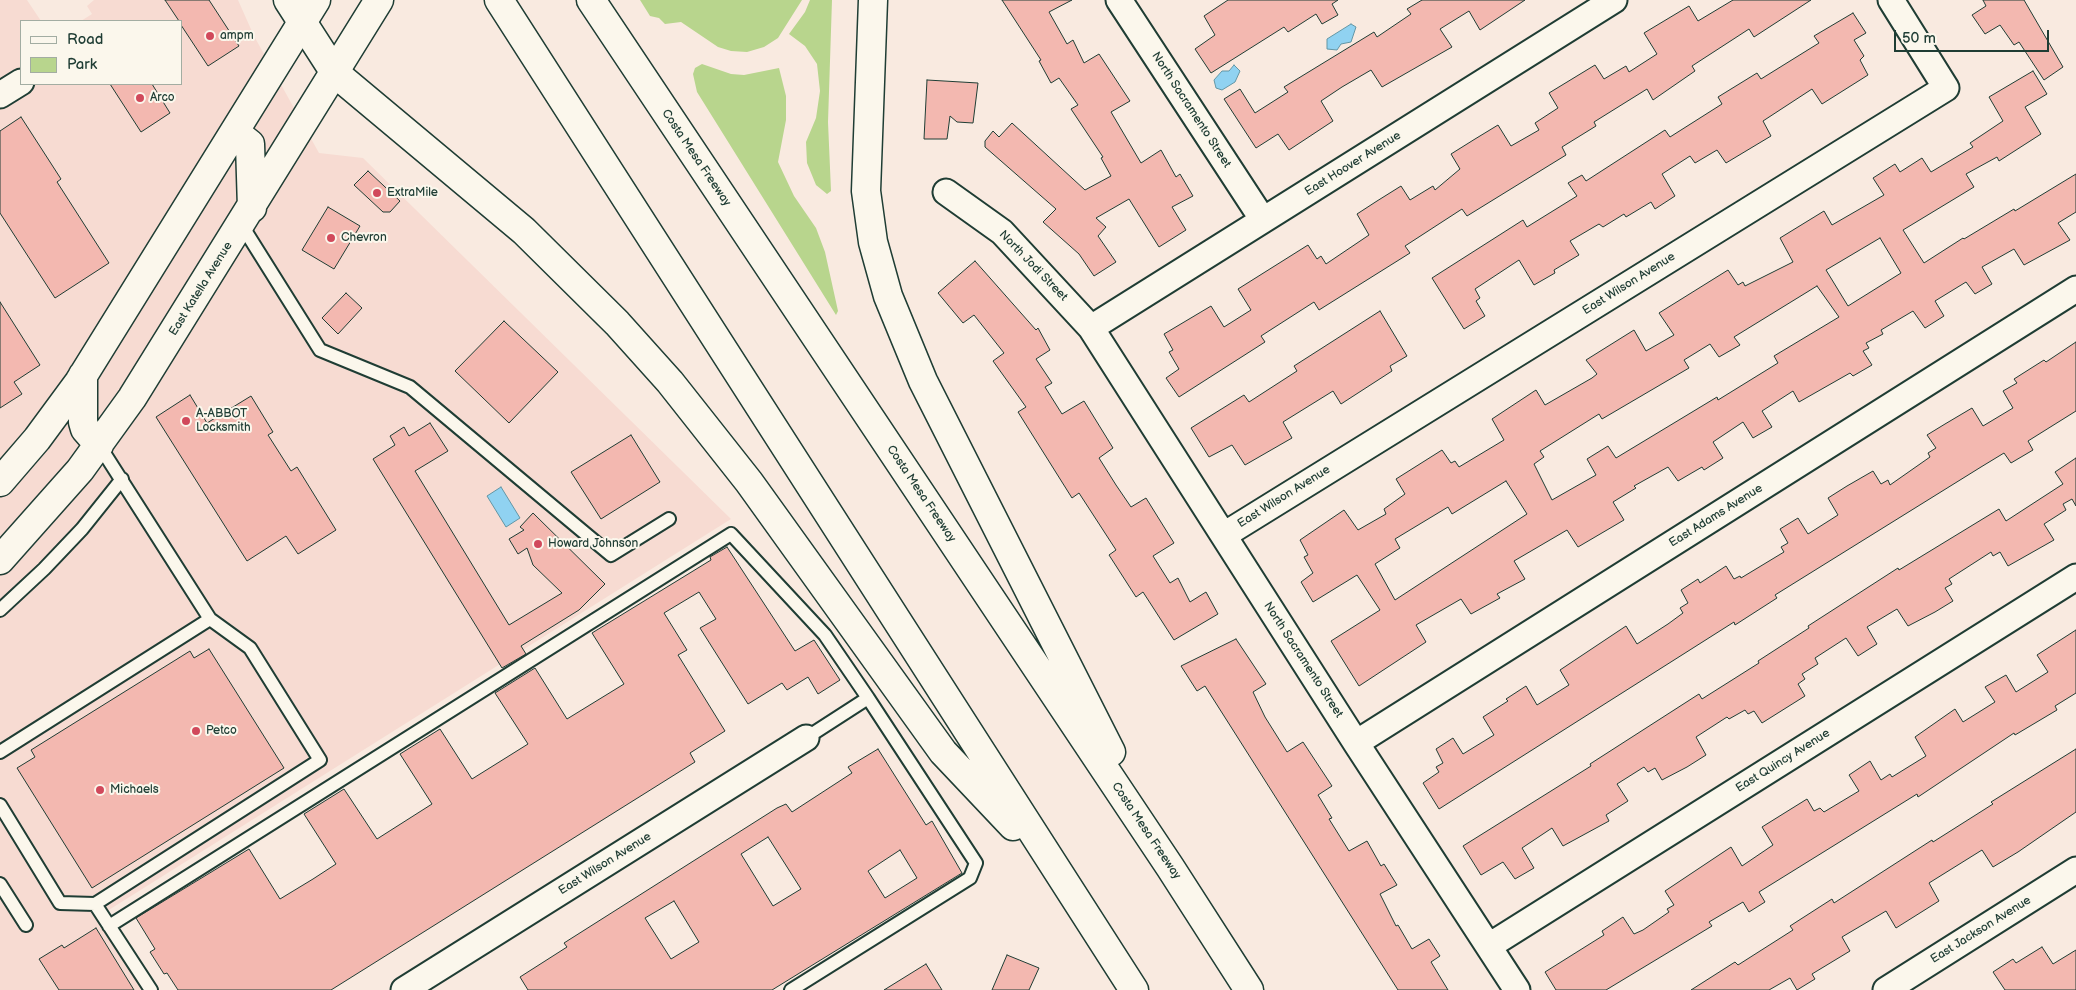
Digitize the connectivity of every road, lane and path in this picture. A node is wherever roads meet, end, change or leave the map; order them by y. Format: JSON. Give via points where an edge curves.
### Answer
{"nodes":[{"id":1,"x":288,"y":0,"type":"edge"},
{"id":2,"x":316,"y":0,"type":"edge"},
{"id":3,"x":379,"y":0,"type":"edge"},
{"id":4,"x":500,"y":0,"type":"edge"},
{"id":5,"x":591,"y":0,"type":"edge"},
{"id":6,"x":872,"y":0,"type":"edge"},
{"id":7,"x":1614,"y":0,"type":"edge"},
{"id":8,"x":1891,"y":0,"type":"edge"},
{"id":9,"x":1129,"y":3,"type":"edge"},
{"id":10,"x":301,"y":24,"type":"junction"},
{"id":11,"x":335,"y":73,"type":"junction"},
{"id":12,"x":20,"y":83,"type":"edge"},
{"id":13,"x":0,"y":95,"type":"edge"},
{"id":14,"x":236,"y":132,"type":"junction"},
{"id":15,"x":946,"y":192,"type":"dead end"},
{"id":16,"x":246,"y":216,"type":"junction"},
{"id":17,"x":1263,"y":220,"type":"junction"},
{"id":18,"x":2076,"y":289,"type":"edge"},
{"id":19,"x":1091,"y":328,"type":"junction"},
{"id":20,"x":83,"y":375,"type":"junction"},
{"id":21,"x":99,"y":445,"type":"junction"},
{"id":22,"x":122,"y":479,"type":"junction"},
{"id":23,"x":0,"y":482,"type":"edge"},
{"id":24,"x":669,"y":519,"type":"dead end"},
{"id":25,"x":1224,"y":535,"type":"junction"},
{"id":26,"x":0,"y":560,"type":"edge"},
{"id":27,"x":2076,"y":577,"type":"edge"},
{"id":28,"x":0,"y":610,"type":"edge"},
{"id":29,"x":210,"y":619,"type":"junction"},
{"id":30,"x":868,"y":698,"type":"junction"},
{"id":31,"x":806,"y":738,"type":"joint"},
{"id":32,"x":1356,"y":743,"type":"junction"},
{"id":33,"x":0,"y":752,"type":"edge"},
{"id":34,"x":0,"y":805,"type":"edge"},
{"id":35,"x":1170,"y":867,"type":"junction"},
{"id":36,"x":2076,"y":870,"type":"edge"},
{"id":37,"x":1060,"y":876,"type":"junction"},
{"id":38,"x":0,"y":884,"type":"edge"},
{"id":39,"x":95,"y":904,"type":"junction"},
{"id":40,"x":26,"y":925,"type":"dead end"},
{"id":41,"x":109,"y":926,"type":"junction"},
{"id":42,"x":1490,"y":946,"type":"junction"},
{"id":43,"x":151,"y":990,"type":"edge"},
{"id":44,"x":404,"y":990,"type":"edge"},
{"id":45,"x":791,"y":990,"type":"edge"},
{"id":46,"x":1134,"y":990,"type":"edge"},
{"id":47,"x":1249,"y":990,"type":"edge"},
{"id":48,"x":1517,"y":990,"type":"edge"},
{"id":49,"x":1886,"y":990,"type":"edge"}],
"edges":[{"from":1,"to":10,"type":"main road"},
{"from":2,"to":10,"type":"main road"},
{"from":3,"to":11,"type":"main road","name":"East Katella Avenue"},
{"from":4,"to":37,"type":"main road"},
{"from":5,"to":35,"type":"main road","name":"Costa Mesa Freeway"},
{"from":6,"to":35,"type":"main road","via":[[866,191],[873,242],[888,296],[923,381],[969,475]]},
{"from":7,"to":17,"type":"street","name":"East Hoover Avenue"},
{"from":8,"to":25,"type":"street","name":"East Wilson Avenue","via":[[1946,88]]},
{"from":9,"to":17,"type":"street","name":"North Sacramento Street"},
{"from":10,"to":11,"type":"main road"},
{"from":10,"to":14,"type":"main road"},
{"from":11,"to":16,"type":"main road","name":"East Katella Avenue"},
{"from":11,"to":37,"type":"main road","via":[[524,231],[617,323],[664,375],[749,482],[943,752]]},
{"from":12,"to":13,"type":"street"},
{"from":14,"to":16,"type":"main road","via":[[250,144]]},
{"from":14,"to":20,"type":"main road"},
{"from":15,"to":19,"type":"street","name":"North Jodi Street","via":[[1002,232]]},
{"from":16,"to":21,"type":"main road","name":"East Katella Avenue"},
{"from":16,"to":24,"type":"lane","via":[[320,350],[410,387],[610,555]]},
{"from":17,"to":19,"type":"street","name":"East Hoover Avenue"},
{"from":18,"to":32,"type":"street","name":"East Adams Avenue"},
{"from":19,"to":25,"type":"street","name":"North Sacramento Street"},
{"from":20,"to":21,"type":"main road","via":[[83,422]]},
{"from":20,"to":23,"type":"main road","via":[[37,439]]},
{"from":21,"to":22,"type":"lane"},
{"from":21,"to":26,"type":"main road","name":"East Katella Avenue"},
{"from":22,"to":28,"type":"lane","via":[[82,529]]},
{"from":22,"to":29,"type":"lane"},
{"from":25,"to":32,"type":"street","name":"North Sacramento Street"},
{"from":27,"to":42,"type":"street","name":"East Quincy Avenue"},
{"from":29,"to":33,"type":"lane"},
{"from":29,"to":39,"type":"lane","via":[[250,648],[320,760]]},
{"from":30,"to":31,"type":"lane"},
{"from":30,"to":41,"type":"lane","via":[[825,636],[731,534]]},
{"from":30,"to":45,"type":"lane","via":[[976,864],[970,878]]},
{"from":31,"to":44,"type":"street","name":"East Wilson Avenue"},
{"from":32,"to":42,"type":"street","name":"North Sacramento Street"},
{"from":34,"to":39,"type":"lane","via":[[60,903]]},
{"from":35,"to":47,"type":"main road","name":"Costa Mesa Freeway"},
{"from":36,"to":49,"type":"street","name":"East Jackson Avenue"},
{"from":37,"to":46,"type":"main road"},
{"from":38,"to":40,"type":"lane"},
{"from":39,"to":41,"type":"lane"},
{"from":41,"to":43,"type":"lane"},
{"from":42,"to":48,"type":"street","name":"North Sacramento Street"}]}
